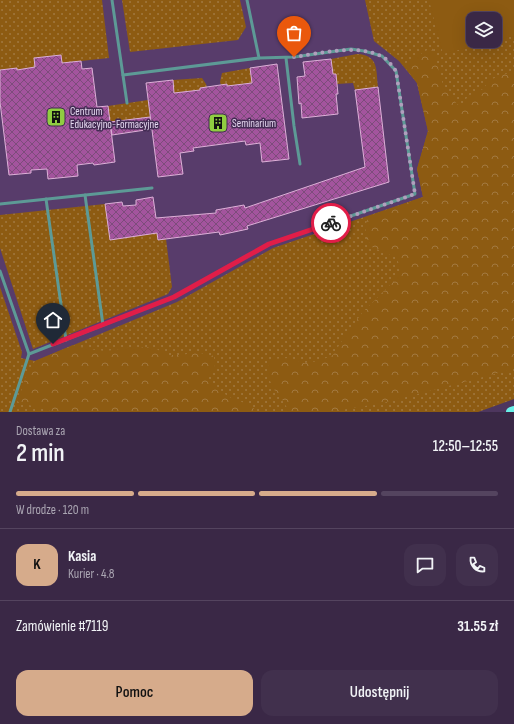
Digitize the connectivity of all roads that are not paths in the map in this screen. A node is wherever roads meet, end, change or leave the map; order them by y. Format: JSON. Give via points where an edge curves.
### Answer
{"nodes":[{"id":1,"x":112,"y":0,"type":"edge"},
{"id":2,"x":247,"y":0,"type":"edge"},
{"id":3,"x":259,"y":58,"type":"junction"},
{"id":4,"x":286,"y":58,"type":"junction"},
{"id":5,"x":123,"y":75,"type":"junction"},
{"id":6,"x":127,"y":103,"type":"dead end"},
{"id":7,"x":300,"y":164,"type":"dead end"},
{"id":8,"x":152,"y":188,"type":"dead end"},
{"id":9,"x":85,"y":195,"type":"junction"},
{"id":10,"x":46,"y":199,"type":"junction"},
{"id":11,"x":0,"y":204,"type":"edge"},
{"id":12,"x":0,"y":271,"type":"edge"},
{"id":13,"x":103,"y":325,"type":"junction"},
{"id":14,"x":66,"y":340,"type":"junction"},
{"id":15,"x":29,"y":354,"type":"junction"},
{"id":16,"x":514,"y":411,"type":"edge"},
{"id":17,"x":10,"y":412,"type":"edge"},
{"id":18,"x":511,"y":412,"type":"edge"}],
"edges":[{"from":1,"to":5,"type":"lane"},
{"from":2,"to":3,"type":"lane"},
{"from":3,"to":4,"type":"lane"},
{"from":3,"to":5,"type":"lane"},
{"from":4,"to":7,"type":"lane"},
{"from":4,"to":13,"type":"lane","via":[[351,49],[382,56],[387,61],[396,71],[415,194],[269,244],[174,297]]},
{"from":5,"to":6,"type":"lane"},
{"from":8,"to":9,"type":"lane"},
{"from":9,"to":10,"type":"lane"},
{"from":9,"to":13,"type":"lane"},
{"from":10,"to":11,"type":"lane"},
{"from":10,"to":14,"type":"lane"},
{"from":12,"to":15,"type":"lane"},
{"from":13,"to":14,"type":"lane"},
{"from":14,"to":15,"type":"lane"},
{"from":15,"to":17,"type":"lane"},
{"from":16,"to":18,"type":"main road"}]}
